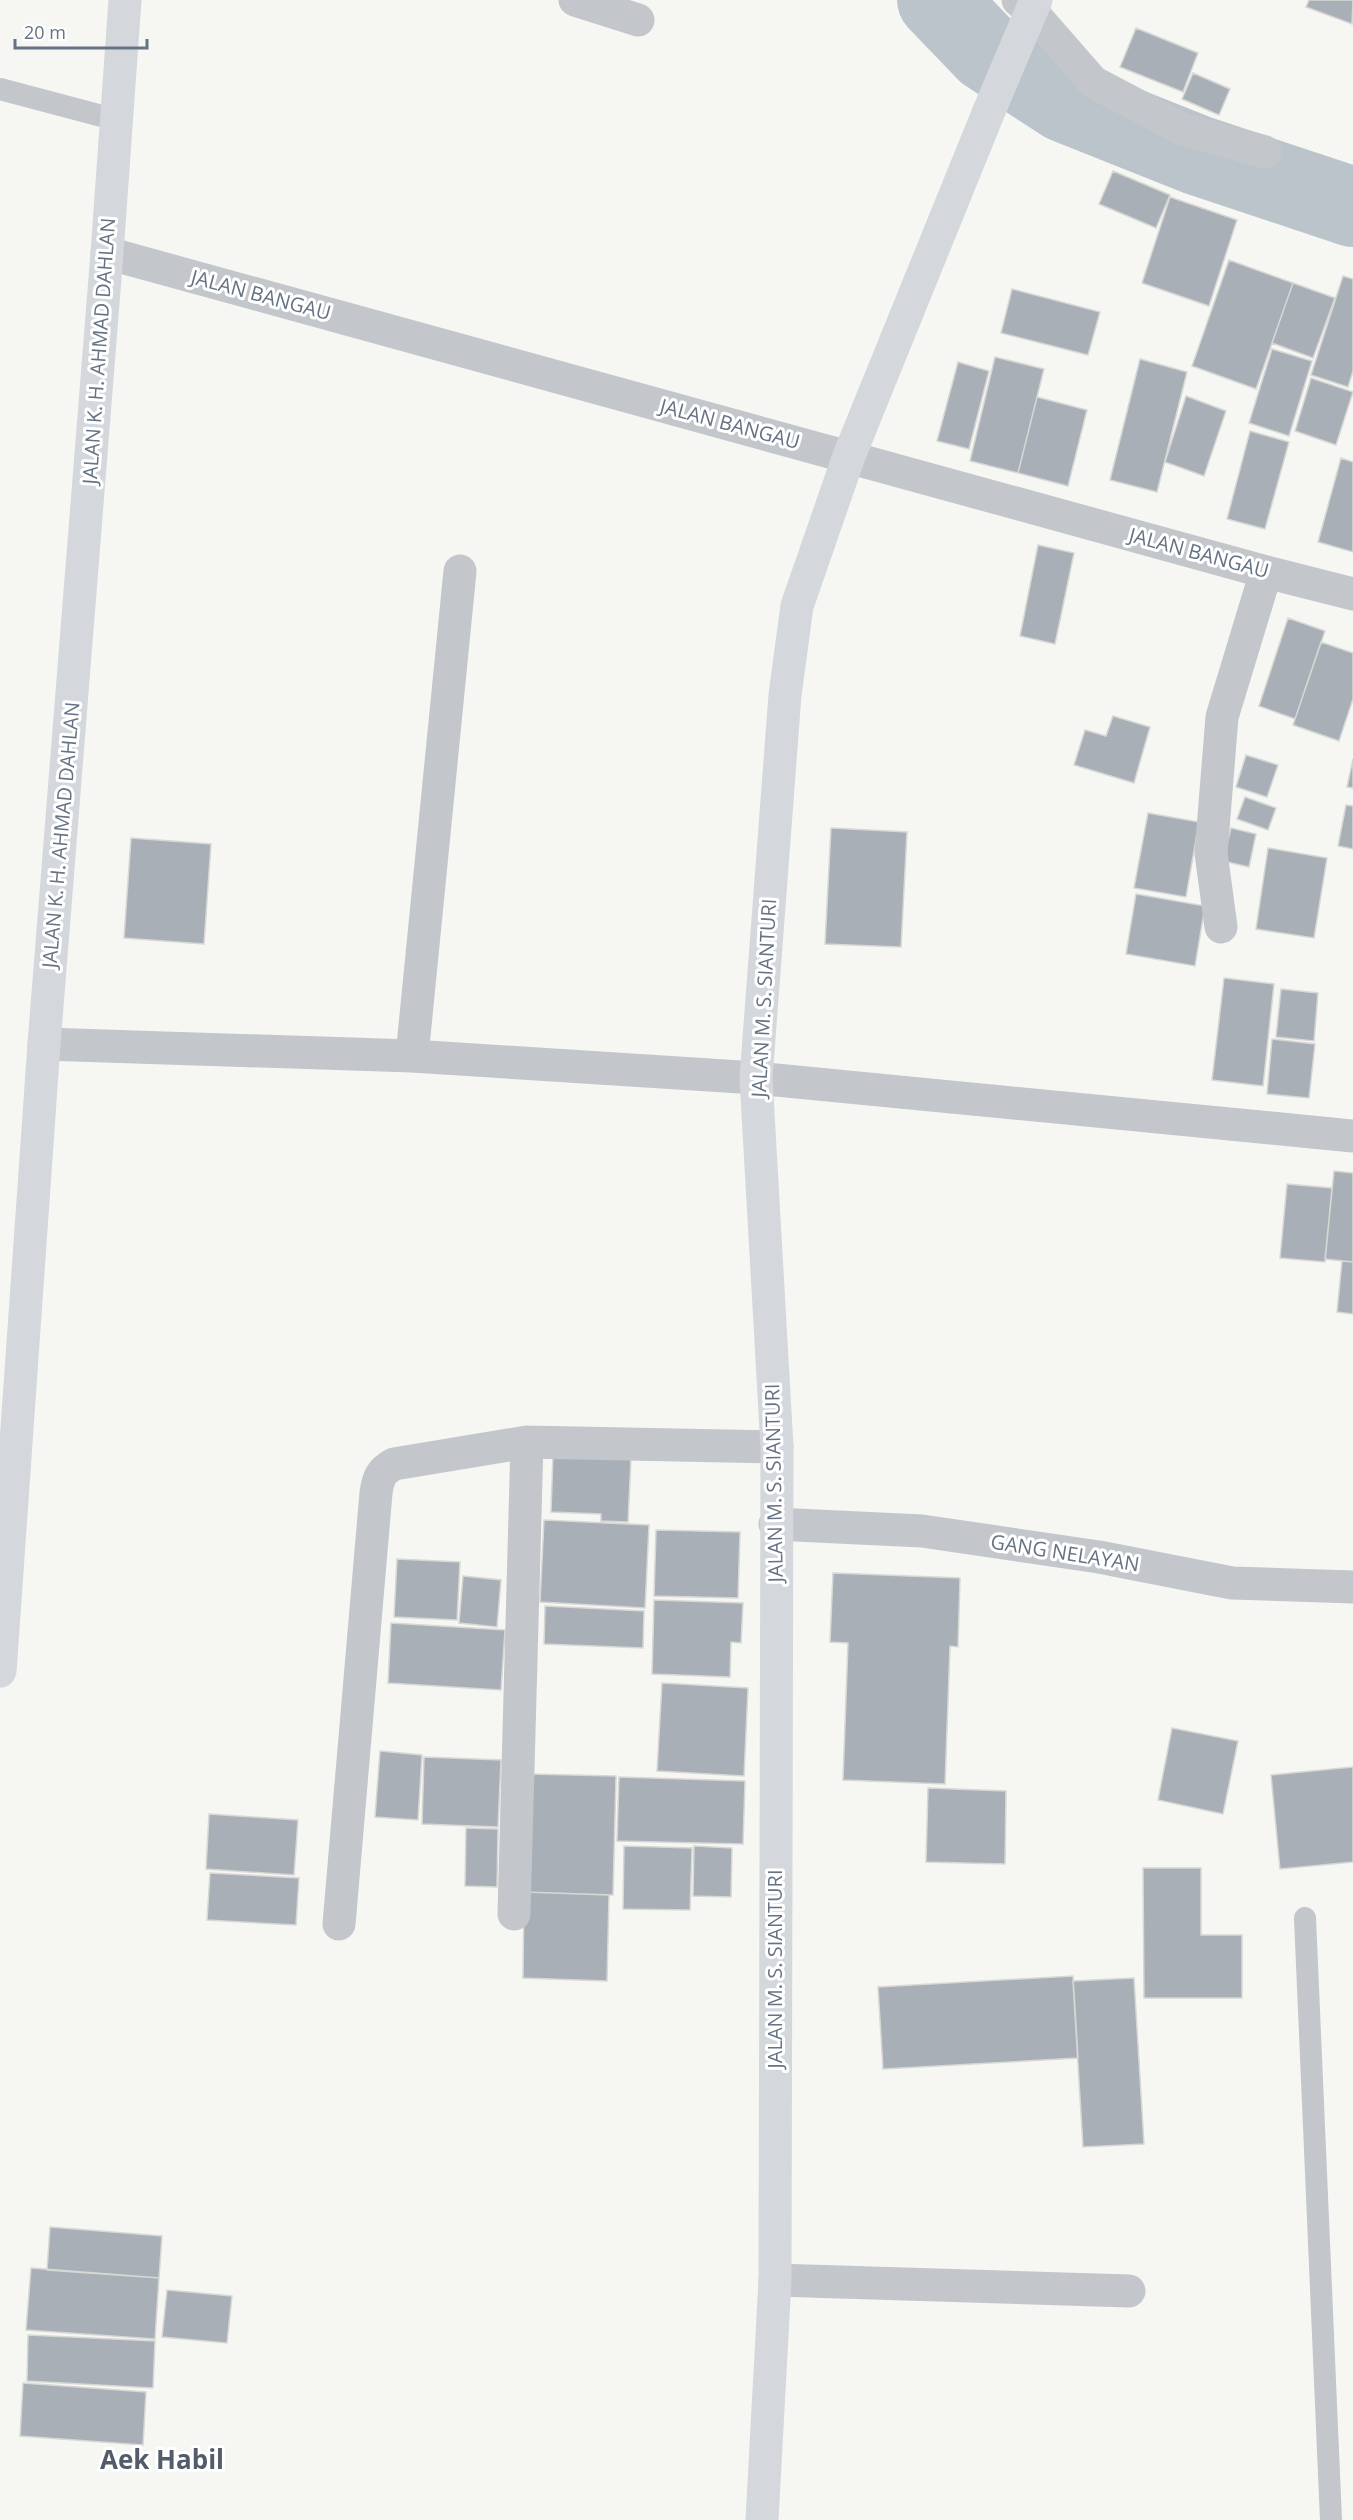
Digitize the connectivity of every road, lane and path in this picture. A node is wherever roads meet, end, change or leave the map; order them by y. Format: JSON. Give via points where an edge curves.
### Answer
{"nodes":[{"id":1,"x":125,"y":0,"type":"edge"},
{"id":2,"x":575,"y":0,"type":"edge"},
{"id":3,"x":1027,"y":10,"type":"edge"},
{"id":4,"x":638,"y":20,"type":"dead end"},
{"id":5,"x":0,"y":89,"type":"edge"},
{"id":6,"x":117,"y":120,"type":"junction"},
{"id":7,"x":1265,"y":152,"type":"dead end"},
{"id":8,"x":107,"y":253,"type":"junction"},
{"id":9,"x":849,"y":456,"type":"junction"},
{"id":10,"x":460,"y":571,"type":"dead end"},
{"id":11,"x":1266,"y":572,"type":"junction"},
{"id":12,"x":1353,"y":594,"type":"edge"},
{"id":13,"x":1221,"y":927,"type":"dead end"},
{"id":14,"x":44,"y":1044,"type":"junction"},
{"id":15,"x":412,"y":1056,"type":"junction"},
{"id":16,"x":756,"y":1078,"type":"junction"},
{"id":17,"x":1353,"y":1136,"type":"edge"},
{"id":18,"x":527,"y":1442,"type":"junction"},
{"id":19,"x":777,"y":1448,"type":"junction"},
{"id":20,"x":775,"y":1524,"type":"junction"},
{"id":21,"x":1353,"y":1587,"type":"edge"},
{"id":22,"x":0,"y":1671,"type":"edge"},
{"id":23,"x":514,"y":1914,"type":"dead end"},
{"id":24,"x":1305,"y":1918,"type":"dead end"},
{"id":25,"x":339,"y":1924,"type":"dead end"},
{"id":26,"x":775,"y":2280,"type":"junction"},
{"id":27,"x":1129,"y":2291,"type":"dead end"},
{"id":28,"x":762,"y":2520,"type":"edge"},
{"id":29,"x":1331,"y":2520,"type":"edge"}],
"edges":[{"from":1,"to":6,"type":"street","name":"JALAN K. H. AHMAD DAHLAN"},
{"from":2,"to":4,"type":"street"},
{"from":3,"to":7,"type":"street","via":[[1093,82],[1182,129]]},
{"from":3,"to":9,"type":"street","name":"JALAN M. S. SIANTURI"},
{"from":5,"to":6,"type":"lane"},
{"from":6,"to":8,"type":"street","name":"JALAN K. H. AHMAD DAHLAN"},
{"from":8,"to":9,"type":"street","name":"JALAN BANGAU"},
{"from":8,"to":14,"type":"street","name":"JALAN K. H. AHMAD DAHLAN"},
{"from":9,"to":11,"type":"street","name":"JALAN BANGAU"},
{"from":9,"to":16,"type":"street","name":"JALAN M. S. SIANTURI","via":[[797,606],[785,695]]},
{"from":10,"to":15,"type":"street"},
{"from":11,"to":12,"type":"street","name":"JALAN BANGAU"},
{"from":11,"to":13,"type":"street","via":[[1222,717],[1211,853]]},
{"from":14,"to":15,"type":"street"},
{"from":14,"to":22,"type":"street","name":"JALAN K. H. AHMAD DAHLAN"},
{"from":15,"to":16,"type":"street"},
{"from":16,"to":17,"type":"street"},
{"from":16,"to":19,"type":"street","name":"JALAN M. S. SIANTURI"},
{"from":18,"to":19,"type":"street"},
{"from":18,"to":23,"type":"street"},
{"from":18,"to":25,"type":"street","via":[[394,1464],[378,1478]]},
{"from":19,"to":20,"type":"street","name":"JALAN M. S. SIANTURI"},
{"from":20,"to":21,"type":"street","name":"GANG NELAYAN","via":[[922,1531],[1099,1557],[1232,1583]]},
{"from":20,"to":26,"type":"street","name":"JALAN M. S. SIANTURI"},
{"from":24,"to":29,"type":"lane"},
{"from":26,"to":27,"type":"street"},
{"from":26,"to":28,"type":"street","name":"JALAN M. S. SIANTURI"}]}
